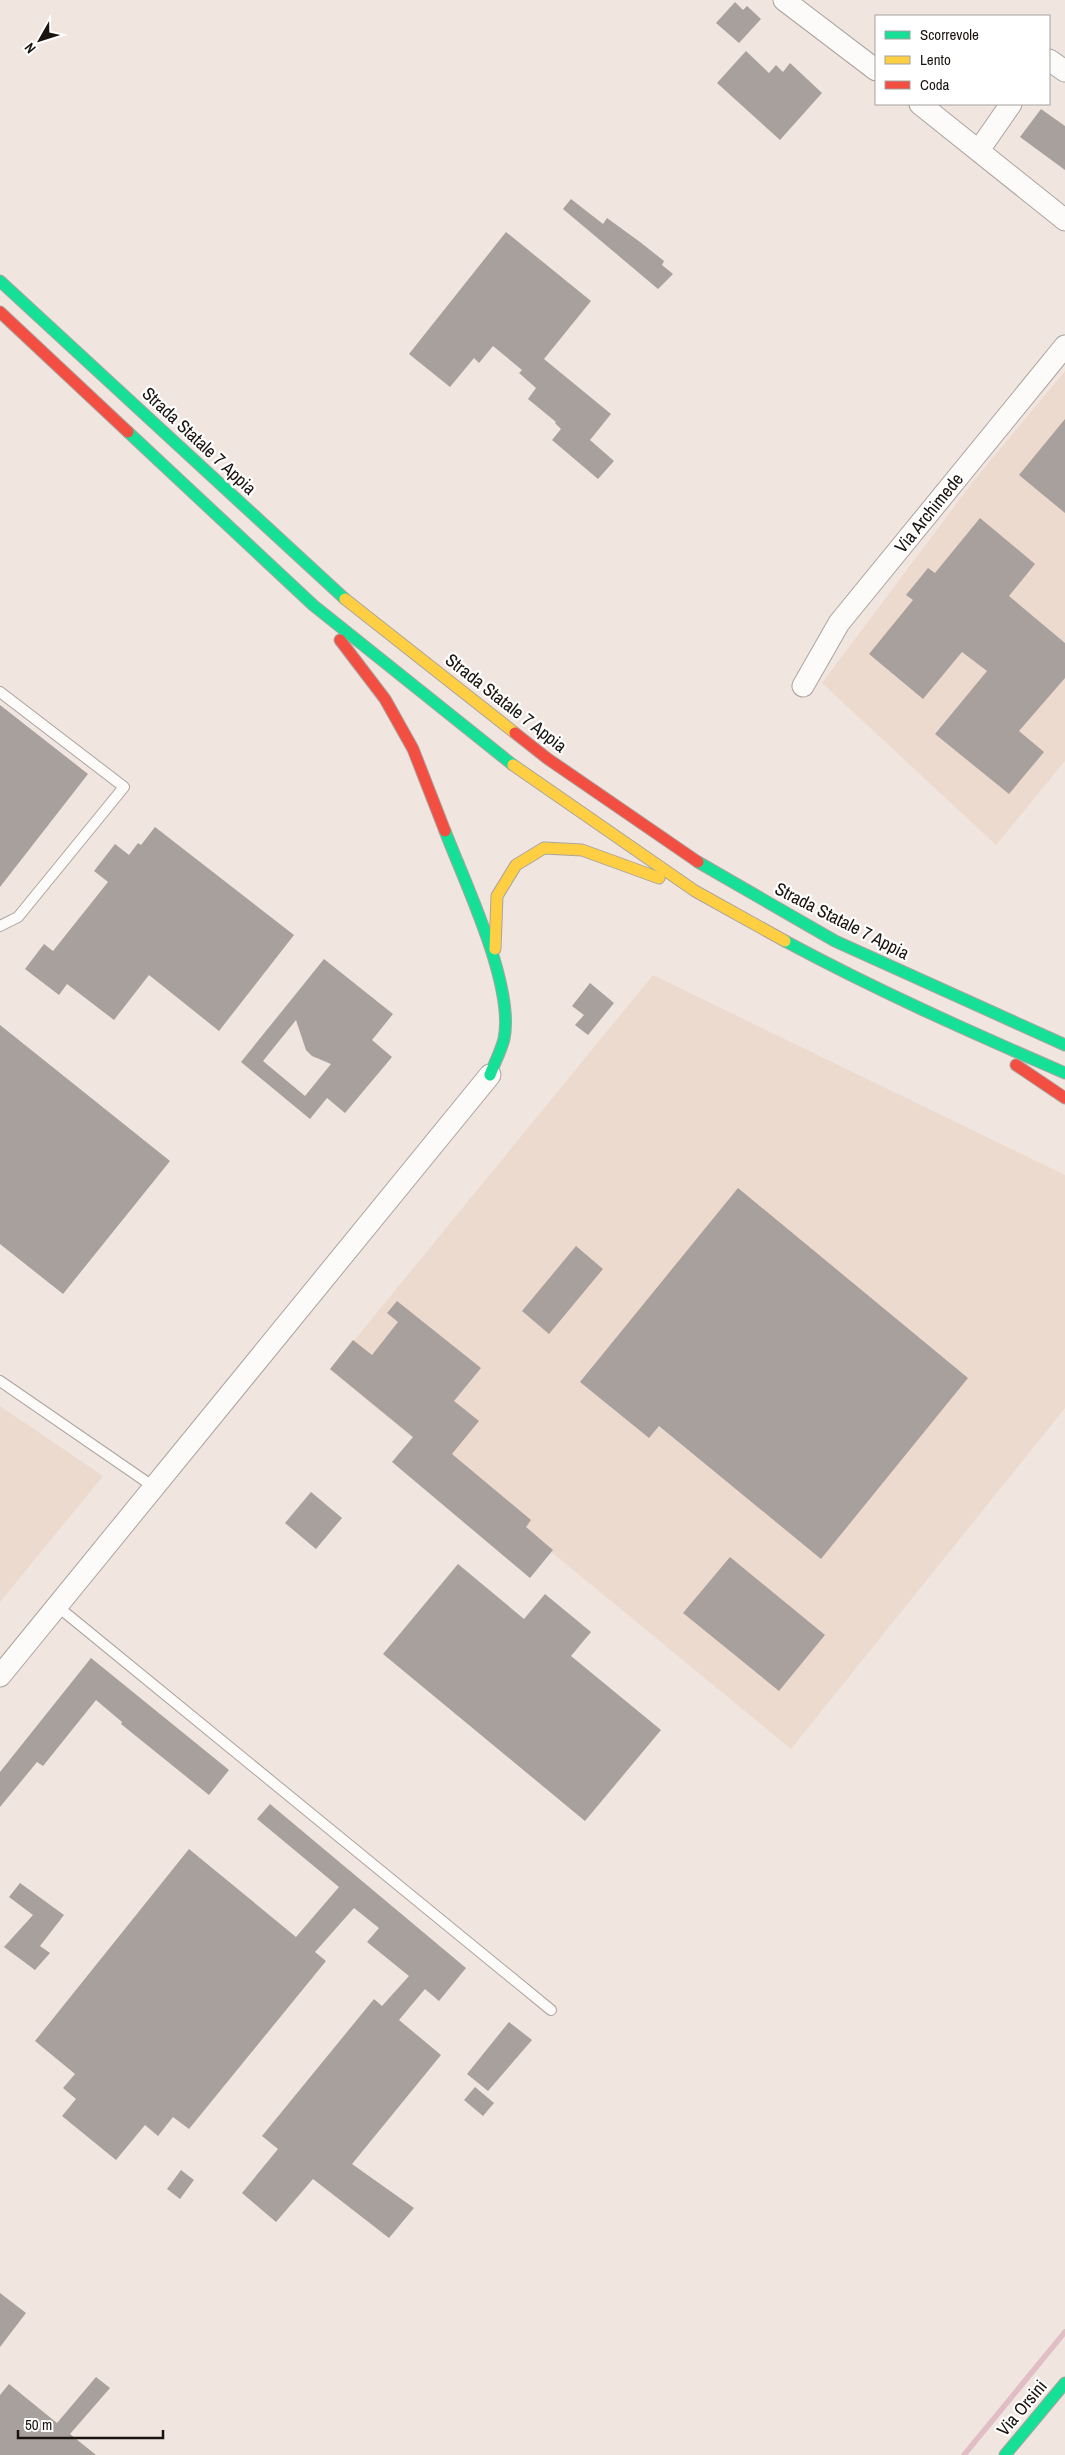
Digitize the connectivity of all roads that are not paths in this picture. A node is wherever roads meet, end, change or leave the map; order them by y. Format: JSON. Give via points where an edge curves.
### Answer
{"nodes":[{"id":1,"x":784,"y":0,"type":"edge"},
{"id":2,"x":1050,"y":61,"type":"edge"},
{"id":3,"x":875,"y":69,"type":"edge"},
{"id":4,"x":1065,"y":71,"type":"edge"},
{"id":5,"x":921,"y":105,"type":"edge"},
{"id":6,"x":1010,"y":105,"type":"edge"},
{"id":7,"x":979,"y":150,"type":"junction"},
{"id":8,"x":1065,"y":220,"type":"edge"},
{"id":9,"x":0,"y":281,"type":"edge"},
{"id":10,"x":0,"y":312,"type":"edge"},
{"id":11,"x":1065,"y":346,"type":"edge"},
{"id":12,"x":313,"y":605,"type":"junction"},
{"id":13,"x":803,"y":686,"type":"dead end"},
{"id":14,"x":0,"y":692,"type":"edge"},
{"id":15,"x":695,"y":891,"type":"junction"},
{"id":16,"x":0,"y":926,"type":"edge"},
{"id":17,"x":494,"y":958,"type":"junction"},
{"id":18,"x":1015,"y":1023,"type":"junction"},
{"id":19,"x":952,"y":1024,"type":"junction"},
{"id":20,"x":1065,"y":1039,"type":"edge"},
{"id":21,"x":1065,"y":1045,"type":"edge"},
{"id":22,"x":1065,"y":1072,"type":"edge"},
{"id":23,"x":490,"y":1075,"type":"joint"},
{"id":24,"x":1065,"y":1098,"type":"edge"},
{"id":25,"x":0,"y":1381,"type":"edge"},
{"id":26,"x":154,"y":1487,"type":"junction"},
{"id":27,"x":57,"y":1606,"type":"junction"},
{"id":28,"x":0,"y":1676,"type":"edge"},
{"id":29,"x":551,"y":2010,"type":"dead end"},
{"id":30,"x":1065,"y":2383,"type":"edge"},
{"id":31,"x":1005,"y":2455,"type":"edge"}],
"edges":[{"from":1,"to":3,"type":"street"},
{"from":2,"to":4,"type":"street"},
{"from":5,"to":7,"type":"street"},
{"from":6,"to":7,"type":"street"},
{"from":7,"to":8,"type":"street"},
{"from":9,"to":18,"type":"main road","name":"Strada Statale 7 Appia","via":[[329,586],[548,759],[717,874],[835,941]]},
{"from":10,"to":12,"type":"main road"},
{"from":11,"to":13,"type":"street","name":"Via Archimede","via":[[838,623]]},
{"from":12,"to":15,"type":"main road","via":[[532,780]]},
{"from":12,"to":17,"type":"main road","via":[[385,699],[413,749]]},
{"from":14,"to":16,"type":"lane","via":[[124,786],[18,917]]},
{"from":15,"to":17,"type":"main road","via":[[582,850],[544,848],[516,865],[497,896]]},
{"from":15,"to":19,"type":"main road","via":[[824,962]]},
{"from":17,"to":23,"type":"main road","via":[[505,1002],[504,1039]]},
{"from":18,"to":20,"type":"main road"},
{"from":18,"to":21,"type":"main road","name":"Strada Statale 7 Appia"},
{"from":19,"to":22,"type":"main road"},
{"from":19,"to":24,"type":"main road"},
{"from":23,"to":26,"type":"street"},
{"from":25,"to":26,"type":"lane"},
{"from":26,"to":27,"type":"street"},
{"from":27,"to":28,"type":"street"},
{"from":27,"to":29,"type":"lane"},
{"from":30,"to":31,"type":"main road","name":"Via Orsini"}]}
